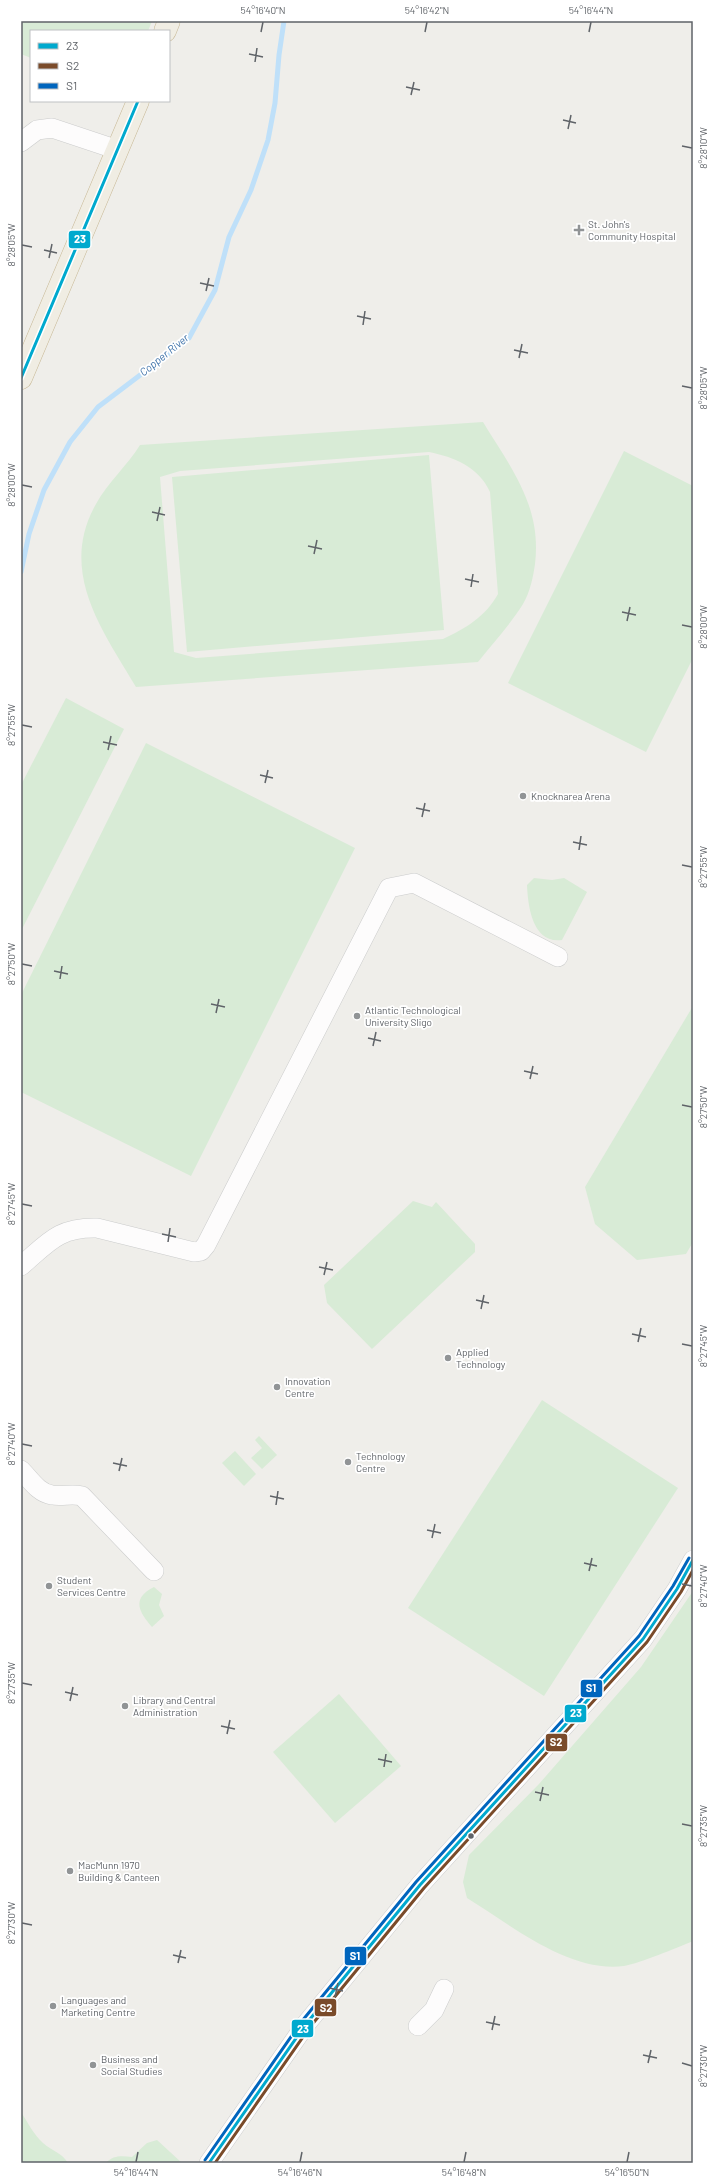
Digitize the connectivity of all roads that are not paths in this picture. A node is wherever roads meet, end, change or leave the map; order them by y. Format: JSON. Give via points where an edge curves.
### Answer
{"nodes":[{"id":1,"x":138,"y":102,"type":"edge"},
{"id":2,"x":21,"y":142,"type":"edge"},
{"id":3,"x":118,"y":150,"type":"junction"},
{"id":4,"x":21,"y":378,"type":"edge"},
{"id":5,"x":558,"y":957,"type":"dead end"},
{"id":6,"x":21,"y":1266,"type":"edge"},
{"id":7,"x":21,"y":1470,"type":"edge"},
{"id":8,"x":693,"y":1560,"type":"edge"},
{"id":9,"x":154,"y":1571,"type":"dead end"},
{"id":10,"x":444,"y":1989,"type":"dead end"},
{"id":11,"x":418,"y":2026,"type":"dead end"},
{"id":12,"x":209,"y":2163,"type":"edge"}],
"edges":[{"from":1,"to":3,"type":"highway"},
{"from":2,"to":3,"type":"street","via":[[37,130],[52,128]]},
{"from":3,"to":4,"type":"highway"},
{"from":5,"to":6,"type":"street","via":[[414,882],[389,888],[206,1245],[194,1252],[97,1228],[82,1228],[68,1230],[53,1239]]},
{"from":7,"to":9,"type":"street","via":[[42,1492],[52,1495],[73,1493],[82,1496]]},
{"from":8,"to":12,"type":"street","via":[[643,1639],[420,1885],[325,2000]]},
{"from":10,"to":11,"type":"street","via":[[434,2010]]}]}
